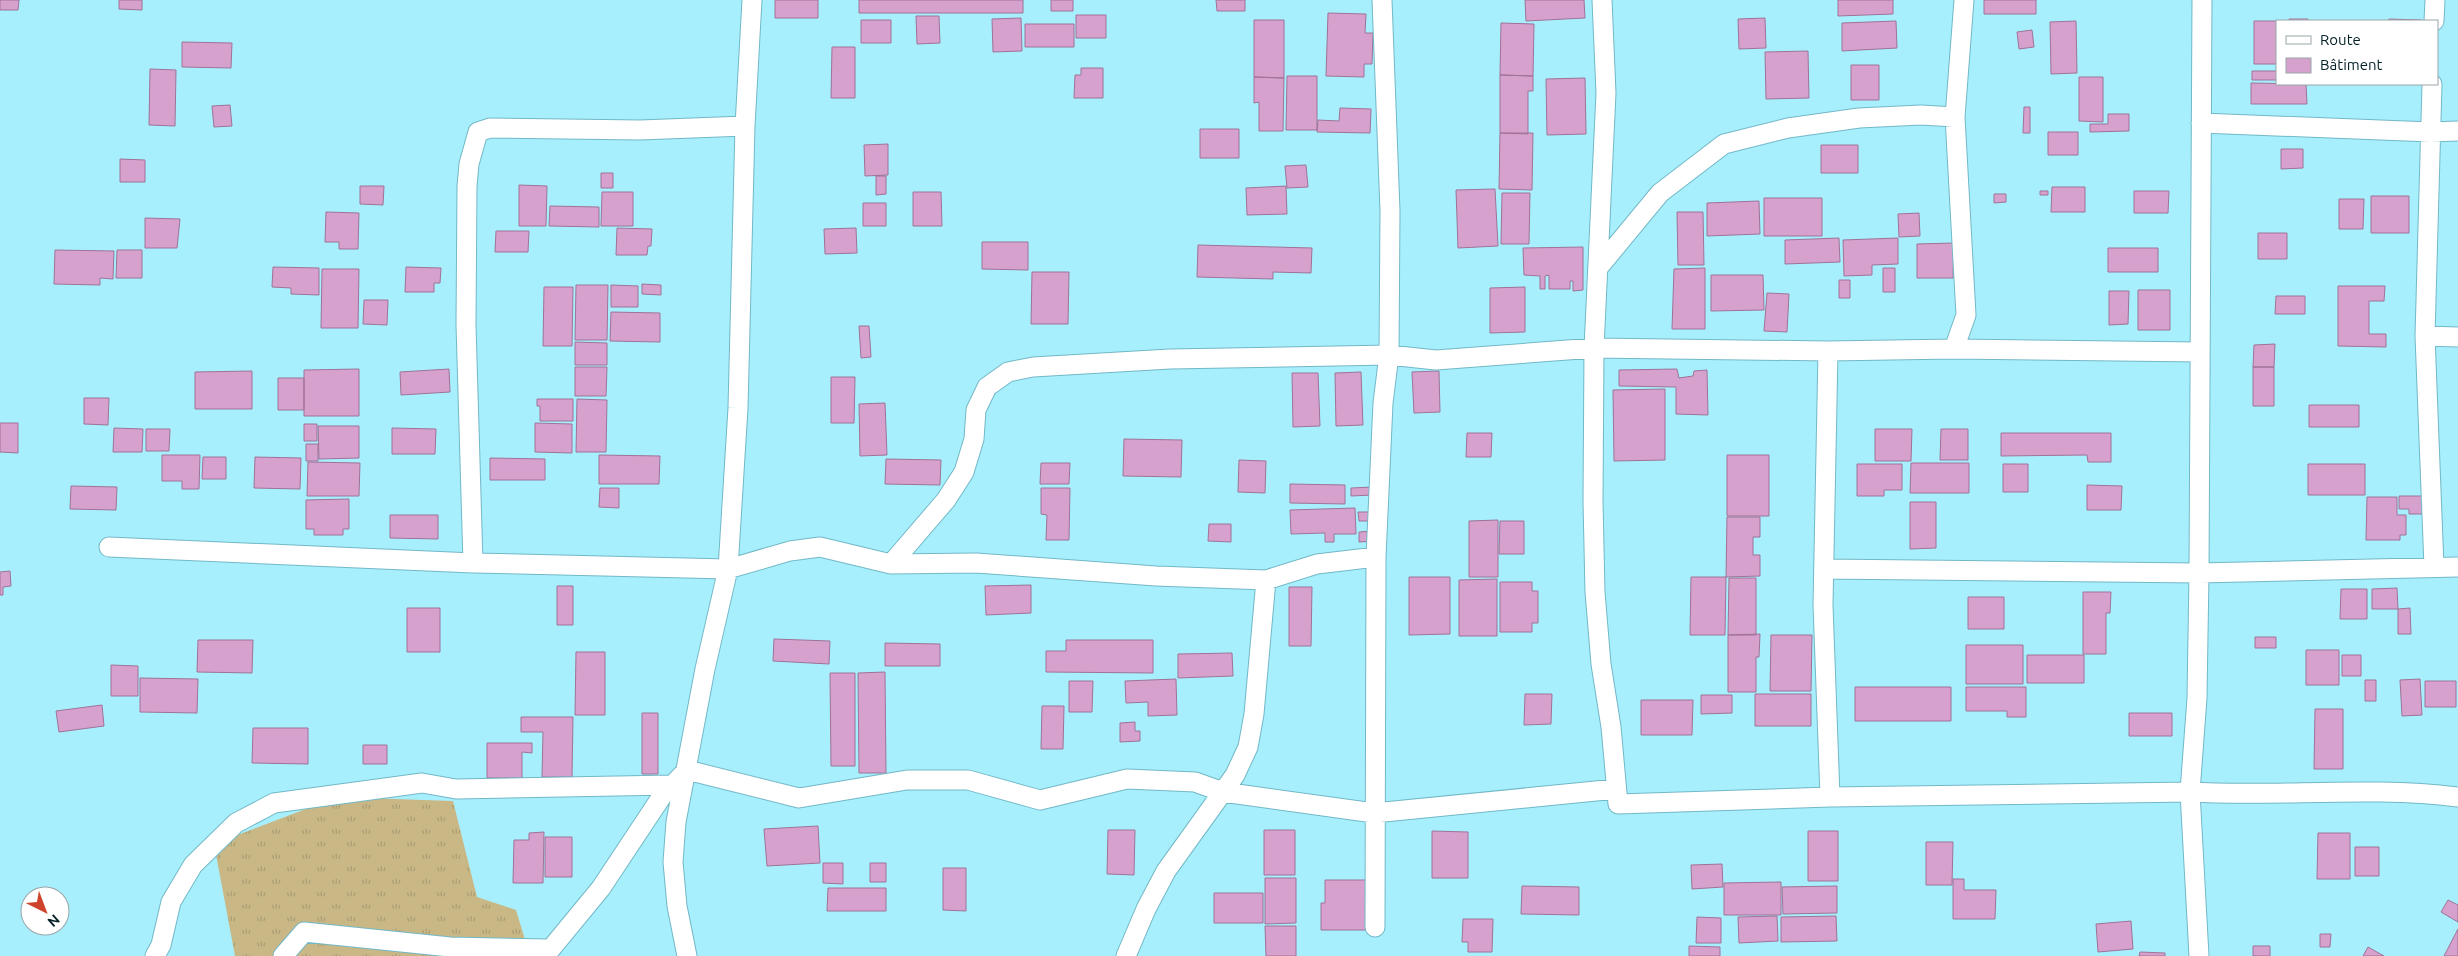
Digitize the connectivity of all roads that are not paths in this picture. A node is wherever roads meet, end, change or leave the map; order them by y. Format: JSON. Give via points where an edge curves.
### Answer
{"nodes":[{"id":1,"x":752,"y":0,"type":"edge"},
{"id":2,"x":1382,"y":0,"type":"edge"},
{"id":3,"x":1602,"y":0,"type":"edge"},
{"id":4,"x":1964,"y":0,"type":"edge"},
{"id":5,"x":2202,"y":0,"type":"edge"},
{"id":6,"x":2434,"y":0,"type":"edge"},
{"id":7,"x":2434,"y":20,"type":"edge"},
{"id":8,"x":2432,"y":85,"type":"edge"},
{"id":9,"x":1954,"y":117,"type":"junction"},
{"id":10,"x":2201,"y":123,"type":"junction"},
{"id":11,"x":745,"y":126,"type":"junction"},
{"id":12,"x":2458,"y":131,"type":"edge"},
{"id":13,"x":2431,"y":132,"type":"junction"},
{"id":14,"x":1598,"y":268,"type":"junction"},
{"id":15,"x":2425,"y":336,"type":"junction"},
{"id":16,"x":2458,"y":337,"type":"edge"},
{"id":17,"x":1594,"y":348,"type":"junction"},
{"id":18,"x":1954,"y":349,"type":"junction"},
{"id":19,"x":1828,"y":351,"type":"junction"},
{"id":20,"x":2200,"y":352,"type":"junction"},
{"id":21,"x":1389,"y":355,"type":"junction"},
{"id":22,"x":109,"y":547,"type":"dead end"},
{"id":23,"x":1376,"y":557,"type":"junction"},
{"id":24,"x":473,"y":563,"type":"junction"},
{"id":25,"x":891,"y":564,"type":"junction"},
{"id":26,"x":2434,"y":567,"type":"junction"},
{"id":27,"x":1825,"y":568,"type":"junction"},
{"id":28,"x":2458,"y":568,"type":"edge"},
{"id":29,"x":728,"y":569,"type":"junction"},
{"id":30,"x":2200,"y":573,"type":"junction"},
{"id":31,"x":1266,"y":580,"type":"junction"},
{"id":32,"x":687,"y":770,"type":"junction"},
{"id":33,"x":672,"y":785,"type":"junction"},
{"id":34,"x":1616,"y":789,"type":"junction"},
{"id":35,"x":1223,"y":792,"type":"junction"},
{"id":36,"x":2190,"y":792,"type":"junction"},
{"id":37,"x":1830,"y":797,"type":"junction"},
{"id":38,"x":2458,"y":797,"type":"edge"},
{"id":39,"x":1374,"y":813,"type":"junction"},
{"id":40,"x":1375,"y":927,"type":"dead end"},
{"id":41,"x":547,"y":952,"type":"edge"},
{"id":42,"x":154,"y":956,"type":"edge"},
{"id":43,"x":283,"y":956,"type":"edge"},
{"id":44,"x":686,"y":956,"type":"edge"},
{"id":45,"x":1126,"y":956,"type":"edge"},
{"id":46,"x":2199,"y":956,"type":"edge"}],
"edges":[{"from":1,"to":11,"type":"street"},
{"from":2,"to":21,"type":"street","via":[[1390,210]]},
{"from":3,"to":14,"type":"street","via":[[1606,92]]},
{"from":4,"to":9,"type":"street"},
{"from":5,"to":10,"type":"street"},
{"from":6,"to":7,"type":"street"},
{"from":8,"to":13,"type":"street"},
{"from":9,"to":14,"type":"street","via":[[1859,118],[1788,128],[1724,144],[1660,193]]},
{"from":9,"to":18,"type":"street","via":[[1966,315]]},
{"from":10,"to":13,"type":"street"},
{"from":10,"to":20,"type":"street"},
{"from":11,"to":24,"type":"street","via":[[640,130],[490,128],[478,132],[467,186],[466,325]]},
{"from":11,"to":29,"type":"street","via":[[738,408]]},
{"from":12,"to":13,"type":"street"},
{"from":13,"to":15,"type":"street"},
{"from":14,"to":17,"type":"street"},
{"from":15,"to":16,"type":"street"},
{"from":15,"to":26,"type":"street"},
{"from":17,"to":19,"type":"street"},
{"from":17,"to":21,"type":"street","via":[[1436,360]]},
{"from":17,"to":34,"type":"street","via":[[1595,592]]},
{"from":18,"to":19,"type":"street"},
{"from":18,"to":20,"type":"street"},
{"from":19,"to":27,"type":"street"},
{"from":20,"to":30,"type":"street"},
{"from":21,"to":23,"type":"street","via":[[1383,403]]},
{"from":21,"to":25,"type":"street","via":[[1170,359],[1033,367],[1008,372],[987,387],[976,410],[974,439],[964,472],[946,500]]},
{"from":22,"to":24,"type":"street"},
{"from":23,"to":31,"type":"street","via":[[1317,564]]},
{"from":23,"to":39,"type":"street"},
{"from":24,"to":29,"type":"street"},
{"from":25,"to":29,"type":"street","via":[[820,547],[790,551]]},
{"from":25,"to":31,"type":"street","via":[[976,563]]},
{"from":26,"to":28,"type":"street"},
{"from":26,"to":30,"type":"street"},
{"from":27,"to":30,"type":"street"},
{"from":27,"to":37,"type":"street","via":[[1824,663]]},
{"from":29,"to":32,"type":"street","via":[[705,668]]},
{"from":30,"to":36,"type":"street","via":[[2197,698]]},
{"from":31,"to":35,"type":"street","via":[[1248,747]]},
{"from":32,"to":33,"type":"street"},
{"from":32,"to":35,"type":"street","via":[[799,798],[907,780],[968,780],[1040,800],[1127,779],[1195,782]]},
{"from":32,"to":44,"type":"street","via":[[676,822],[673,862]]},
{"from":33,"to":41,"type":"street","via":[[601,888]]},
{"from":33,"to":42,"type":"street","via":[[456,789],[422,783],[274,803],[236,824],[193,865],[171,902],[161,946]]},
{"from":34,"to":37,"type":"street","via":[[1618,804]]},
{"from":34,"to":39,"type":"street"},
{"from":35,"to":39,"type":"street"},
{"from":35,"to":45,"type":"street","via":[[1166,871]]},
{"from":36,"to":37,"type":"street"},
{"from":36,"to":38,"type":"street","via":[[2336,791]]},
{"from":36,"to":46,"type":"street"},
{"from":39,"to":40,"type":"street"},
{"from":41,"to":43,"type":"street","via":[[450,947],[304,932]]}]}
